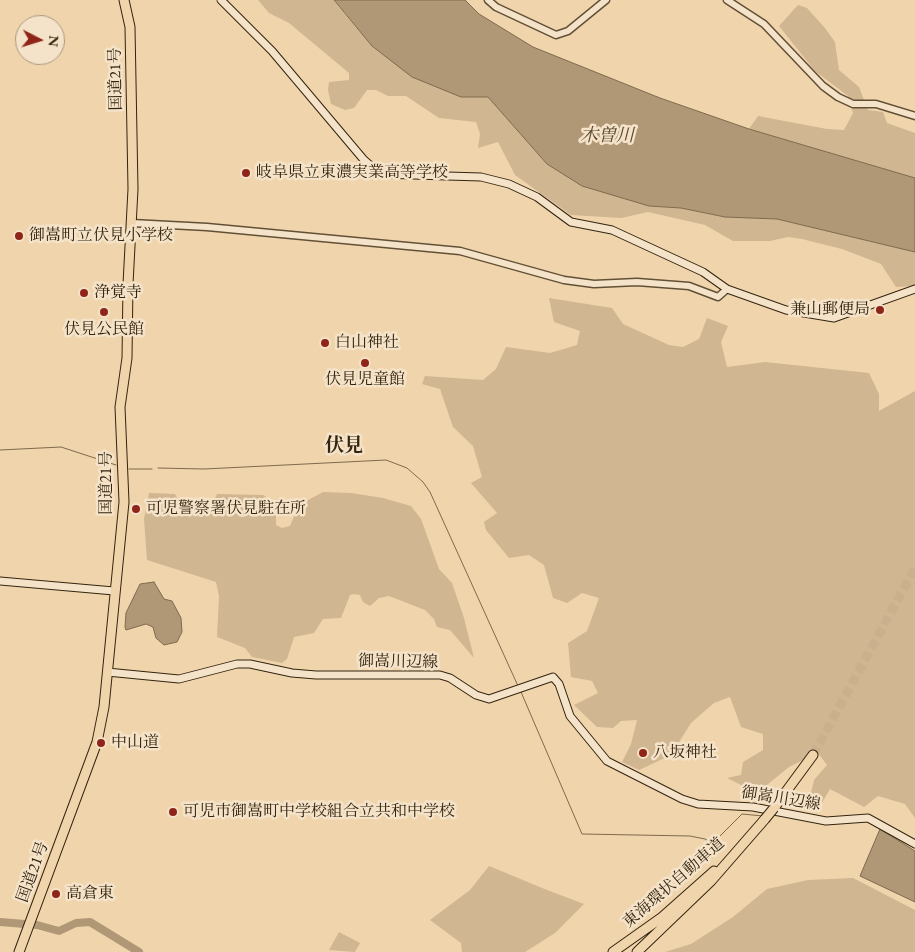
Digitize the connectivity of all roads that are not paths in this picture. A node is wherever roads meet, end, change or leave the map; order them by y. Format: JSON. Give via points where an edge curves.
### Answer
{"nodes":[{"id":1,"x":124,"y":0,"type":"edge"},
{"id":2,"x":221,"y":0,"type":"edge"},
{"id":3,"x":488,"y":0,"type":"edge"},
{"id":4,"x":606,"y":0,"type":"edge"},
{"id":5,"x":726,"y":0,"type":"edge"},
{"id":6,"x":915,"y":116,"type":"edge"},
{"id":7,"x":132,"y":223,"type":"junction"},
{"id":8,"x":727,"y":289,"type":"junction"},
{"id":9,"x":915,"y":289,"type":"edge"},
{"id":10,"x":0,"y":581,"type":"edge"},
{"id":11,"x":114,"y":592,"type":"junction"},
{"id":12,"x":107,"y":672,"type":"junction"},
{"id":13,"x":814,"y":755,"type":"tunnel mouth"},
{"id":14,"x":752,"y":834,"type":"junction"},
{"id":15,"x":915,"y":844,"type":"edge"},
{"id":16,"x":19,"y":952,"type":"edge"},
{"id":17,"x":613,"y":952,"type":"edge"},
{"id":18,"x":637,"y":952,"type":"edge"}],
"edges":[{"from":1,"to":7,"type":"highway","name":"国道21号","via":[[130,27],[134,149]]},
{"from":2,"to":8,"type":"main road","via":[[272,51],[375,171],[388,175],[490,178],[509,184],[537,197],[570,222],[603,227],[650,246],[703,272]]},
{"from":3,"to":4,"type":"street","via":[[496,7],[556,35],[568,31]]},
{"from":5,"to":6,"type":"street","via":[[764,24],[823,86],[838,97],[853,104],[876,104]]},
{"from":7,"to":8,"type":"street","via":[[460,251],[564,280],[594,284],[637,282],[689,286],[718,297]]},
{"from":7,"to":11,"type":"highway","name":"国道21号","via":[[127,358],[120,406],[124,502]]},
{"from":8,"to":9,"type":"main road","via":[[786,310],[827,318],[842,316]]},
{"from":10,"to":11,"type":"main road"},
{"from":11,"to":12,"type":"highway","name":"国道21号"},
{"from":12,"to":15,"type":"main road","name":"御嵩川辺線","via":[[179,679],[237,664],[250,664],[316,675],[440,675],[489,699],[553,677],[559,684],[570,716],[607,761],[682,799],[698,804],[753,807],[826,821],[868,818]]},
{"from":12,"to":16,"type":"highway","name":"国道21号","via":[[99,734]]},
{"from":13,"to":14,"type":"highway","name":"東海環状自動車道","bridge":true},
{"from":14,"to":17,"type":"highway","name":"東海環状自動車道","via":[[661,918]]},
{"from":14,"to":18,"type":"highway","name":"東海環状自動車道","via":[[706,888]]}]}
